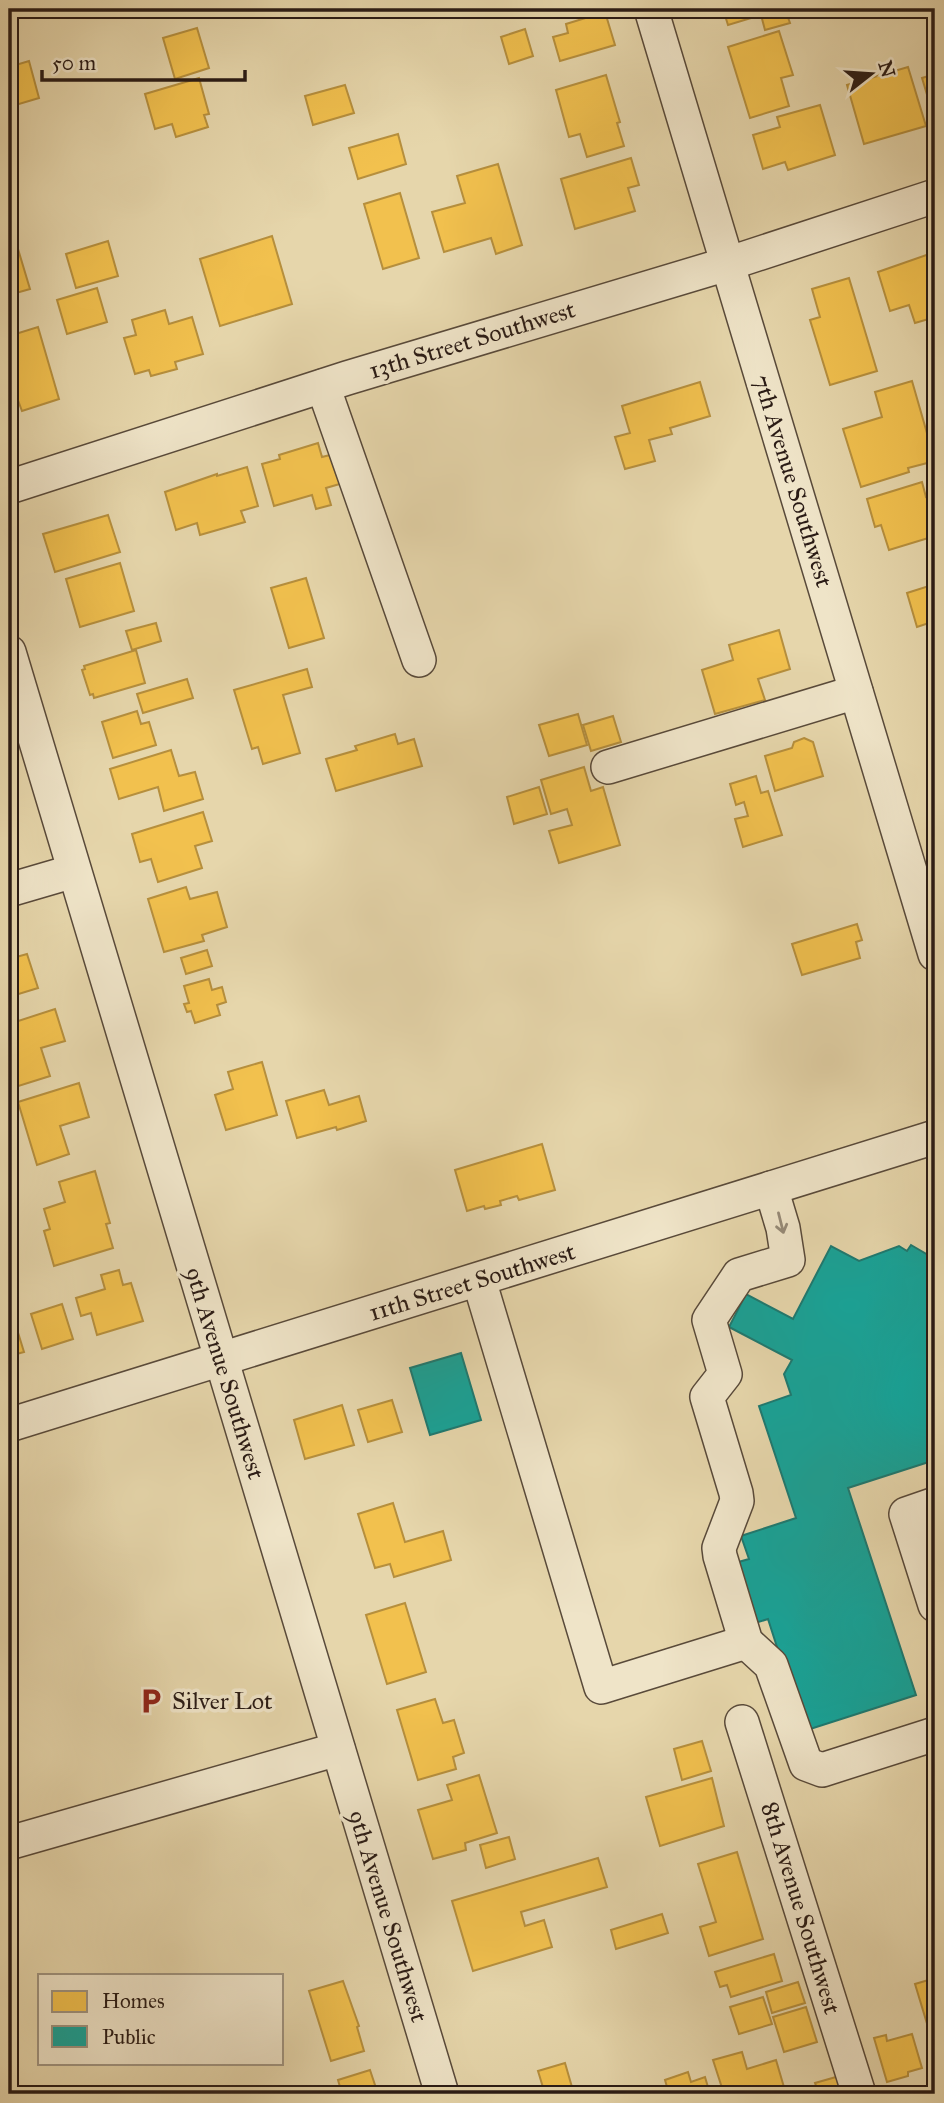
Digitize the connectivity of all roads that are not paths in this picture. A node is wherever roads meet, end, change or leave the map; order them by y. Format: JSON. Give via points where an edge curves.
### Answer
{"nodes":[{"id":1,"x":651,"y":9,"type":"edge"},
{"id":2,"x":935,"y":196,"type":"edge"},
{"id":3,"x":727,"y":264,"type":"junction"},
{"id":4,"x":323,"y":386,"type":"junction"},
{"id":5,"x":9,"y":487,"type":"edge"},
{"id":6,"x":9,"y":652,"type":"edge"},
{"id":7,"x":419,"y":660,"type":"dead end"},
{"id":8,"x":856,"y":692,"type":"junction"},
{"id":9,"x":608,"y":767,"type":"dead end"},
{"id":10,"x":74,"y":871,"type":"junction"},
{"id":11,"x":9,"y":890,"type":"edge"},
{"id":12,"x":935,"y":954,"type":"edge"},
{"id":13,"x":935,"y":1137,"type":"edge"},
{"id":14,"x":771,"y":1188,"type":"junction"},
{"id":15,"x":479,"y":1280,"type":"junction"},
{"id":16,"x":221,"y":1361,"type":"junction"},
{"id":17,"x":9,"y":1425,"type":"edge"},
{"id":18,"x":935,"y":1504,"type":"edge"},
{"id":19,"x":935,"y":1605,"type":"edge"},
{"id":20,"x":746,"y":1642,"type":"junction"},
{"id":21,"x":742,"y":1722,"type":"dead end"},
{"id":22,"x":935,"y":1734,"type":"edge"},
{"id":23,"x":338,"y":1749,"type":"junction"},
{"id":24,"x":9,"y":1843,"type":"edge"},
{"id":25,"x":442,"y":2094,"type":"edge"},
{"id":26,"x":859,"y":2094,"type":"edge"}],
"edges":[{"from":1,"to":3,"type":"street","name":"7th Avenue Southwest"},
{"from":2,"to":3,"type":"street","name":"13th Street Southwest"},
{"from":3,"to":4,"type":"street","name":"13th Street Southwest"},
{"from":3,"to":8,"type":"street","name":"7th Avenue Southwest"},
{"from":4,"to":5,"type":"street","name":"13th Street Southwest"},
{"from":4,"to":7,"type":"street"},
{"from":6,"to":10,"type":"street","name":"9th Avenue Southwest"},
{"from":8,"to":9,"type":"street"},
{"from":8,"to":12,"type":"street","name":"7th Avenue Southwest"},
{"from":10,"to":11,"type":"street"},
{"from":10,"to":16,"type":"street","name":"9th Avenue Southwest"},
{"from":13,"to":14,"type":"street","name":"11th Street Southwest"},
{"from":14,"to":15,"type":"street","name":"11th Street Southwest"},
{"from":14,"to":20,"type":"street","one_way":true,"via":[[788,1260],[739,1275],[709,1320],[725,1374],[707,1397],[737,1501],[719,1548]]},
{"from":15,"to":16,"type":"street","name":"11th Street Southwest"},
{"from":15,"to":20,"type":"street","via":[[601,1687]]},
{"from":16,"to":17,"type":"street","name":"11th Street Southwest"},
{"from":16,"to":23,"type":"street","name":"9th Avenue Southwest"},
{"from":18,"to":19,"type":"street","via":[[906,1514]]},
{"from":20,"to":22,"type":"street","via":[[771,1665],[806,1764],[822,1770]]},
{"from":21,"to":26,"type":"street","name":"8th Avenue Southwest"},
{"from":23,"to":24,"type":"street"},
{"from":23,"to":25,"type":"street","name":"9th Avenue Southwest"}]}
